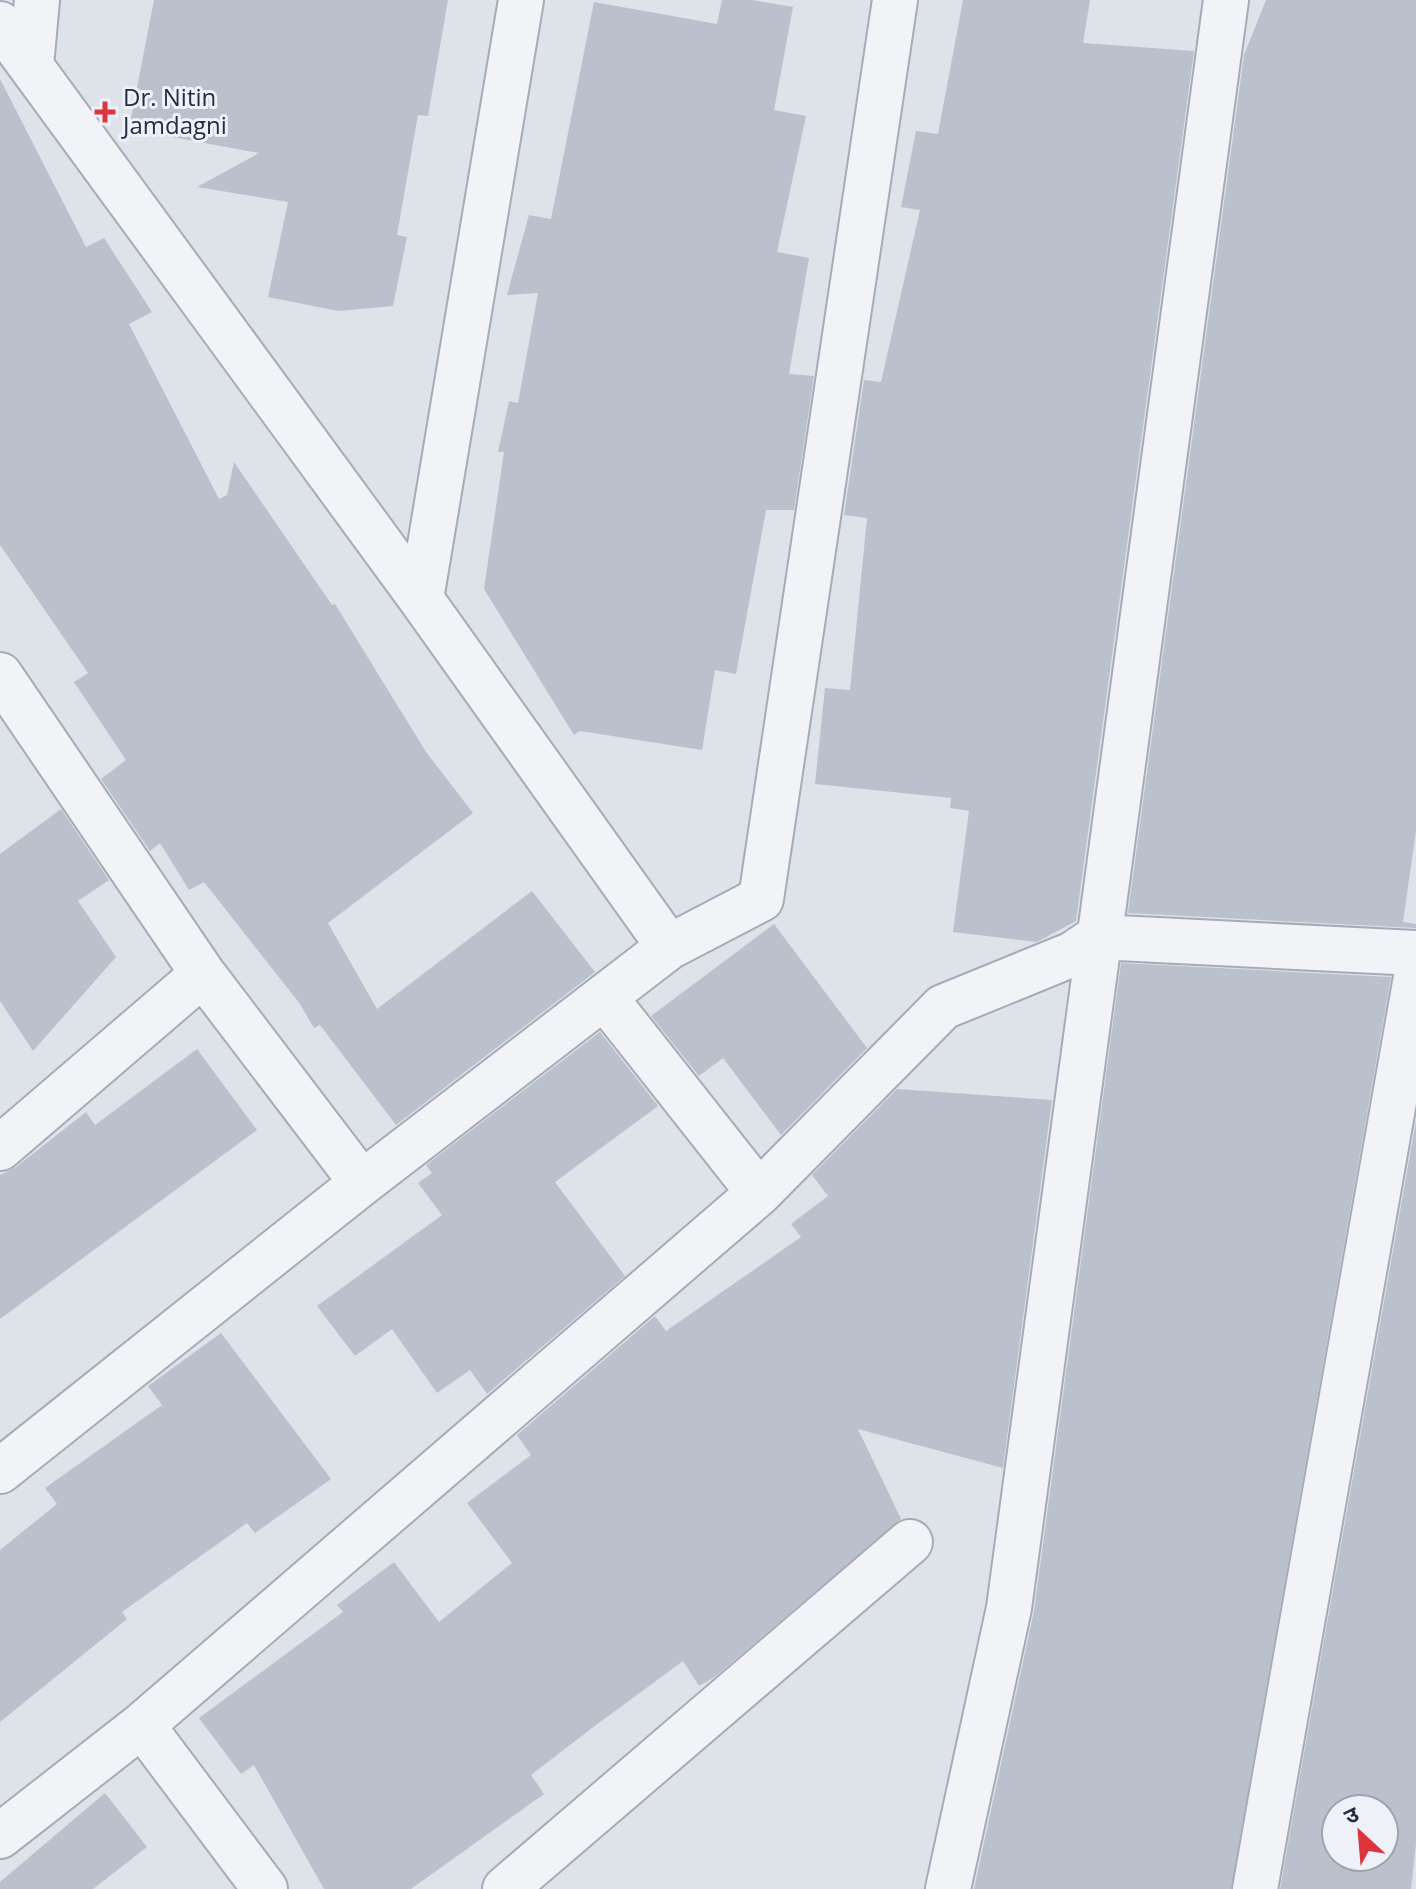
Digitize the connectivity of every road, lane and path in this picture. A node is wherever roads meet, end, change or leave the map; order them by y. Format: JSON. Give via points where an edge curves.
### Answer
{"nodes":[{"id":1,"x":37,"y":0,"type":"edge"},
{"id":2,"x":521,"y":0,"type":"edge"},
{"id":3,"x":895,"y":0,"type":"edge"},
{"id":4,"x":1226,"y":0,"type":"edge"},
{"id":5,"x":0,"y":24,"type":"edge"},
{"id":6,"x":31,"y":66,"type":"junction"},
{"id":7,"x":421,"y":599,"type":"junction"},
{"id":8,"x":0,"y":675,"type":"edge"},
{"id":9,"x":1098,"y":937,"type":"junction"},
{"id":10,"x":669,"y":947,"type":"junction"},
{"id":11,"x":1416,"y":953,"type":"edge"},
{"id":12,"x":203,"y":974,"type":"junction"},
{"id":13,"x":1416,"y":977,"type":"edge"},
{"id":14,"x":606,"y":999,"type":"junction"},
{"id":15,"x":0,"y":1148,"type":"edge"},
{"id":16,"x":362,"y":1183,"type":"junction"},
{"id":17,"x":759,"y":1193,"type":"junction"},
{"id":18,"x":0,"y":1471,"type":"edge"},
{"id":19,"x":910,"y":1542,"type":"dead end"},
{"id":20,"x":142,"y":1725,"type":"junction"},
{"id":21,"x":0,"y":1836,"type":"edge"},
{"id":22,"x":265,"y":1889,"type":"edge"},
{"id":23,"x":505,"y":1889,"type":"edge"},
{"id":24,"x":948,"y":1889,"type":"edge"},
{"id":25,"x":1255,"y":1889,"type":"edge"}],
"edges":[{"from":1,"to":6,"type":"street"},
{"from":2,"to":7,"type":"street"},
{"from":3,"to":10,"type":"street","via":[[761,899]]},
{"from":4,"to":9,"type":"street"},
{"from":5,"to":6,"type":"street"},
{"from":6,"to":7,"type":"street"},
{"from":7,"to":10,"type":"street"},
{"from":8,"to":12,"type":"street"},
{"from":9,"to":11,"type":"street"},
{"from":9,"to":17,"type":"street","via":[[1073,954],[943,1007]]},
{"from":9,"to":24,"type":"street","via":[[1009,1608]]},
{"from":10,"to":14,"type":"street"},
{"from":12,"to":15,"type":"street"},
{"from":12,"to":16,"type":"street"},
{"from":13,"to":25,"type":"street"},
{"from":14,"to":16,"type":"street"},
{"from":14,"to":17,"type":"street"},
{"from":16,"to":18,"type":"street"},
{"from":17,"to":20,"type":"street"},
{"from":19,"to":23,"type":"street"},
{"from":20,"to":21,"type":"street"},
{"from":20,"to":22,"type":"street"}]}
